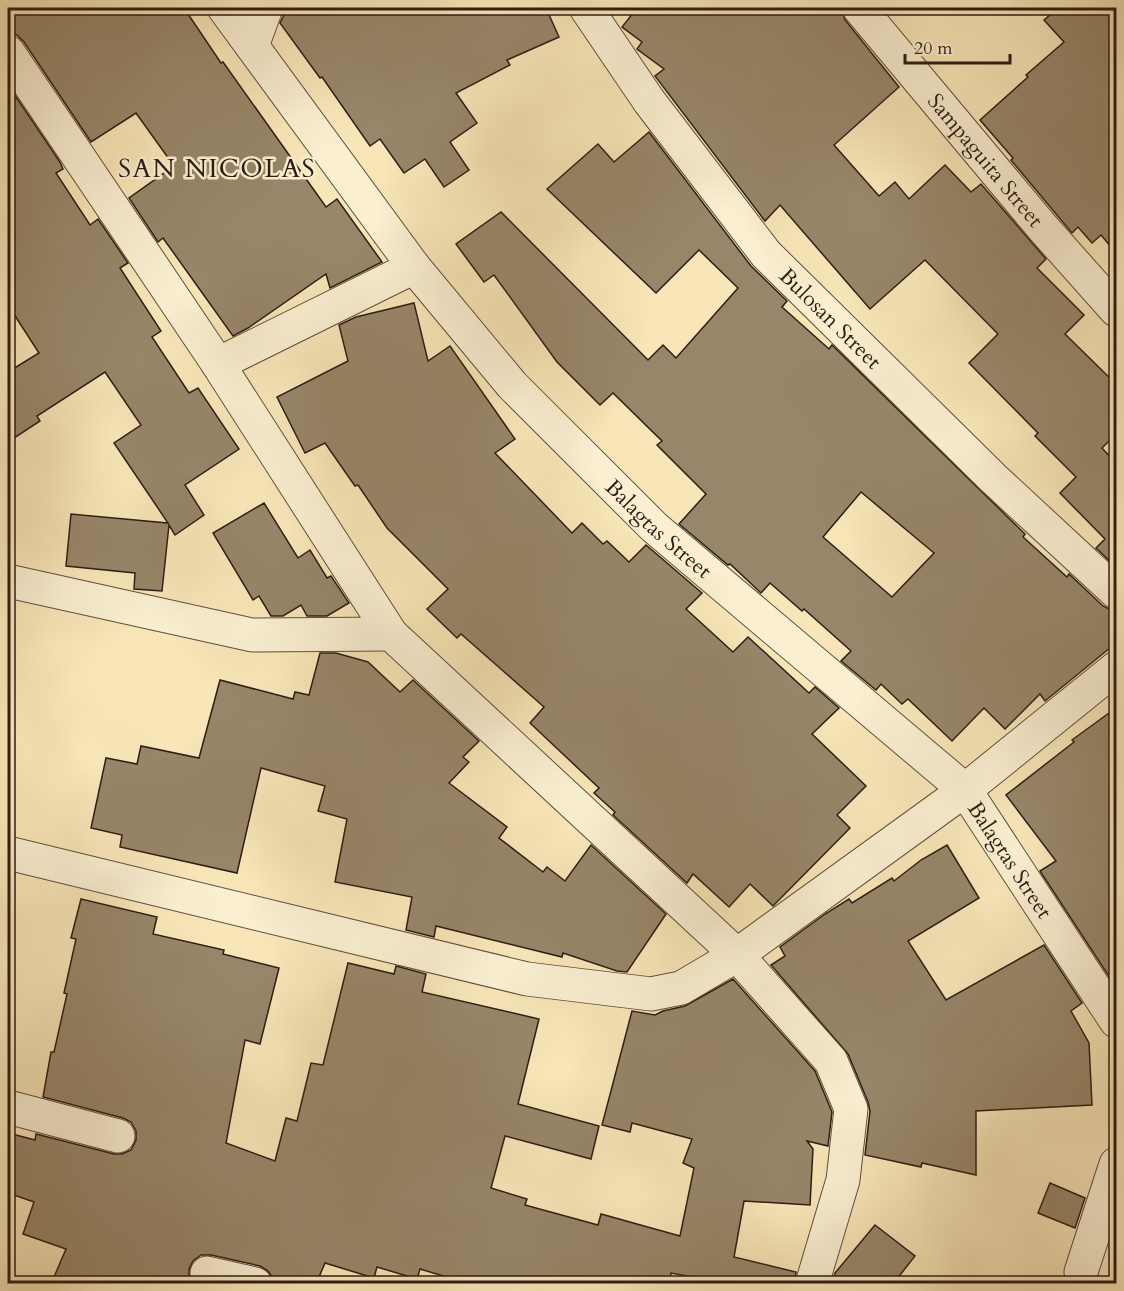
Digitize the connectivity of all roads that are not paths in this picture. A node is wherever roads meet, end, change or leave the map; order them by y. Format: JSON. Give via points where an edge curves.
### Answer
{"nodes":[{"id":1,"x":224,"y":8,"type":"edge"},
{"id":2,"x":266,"y":8,"type":"edge"},
{"id":3,"x":586,"y":8,"type":"edge"},
{"id":4,"x":859,"y":8,"type":"edge"},
{"id":5,"x":252,"y":46,"type":"junction"},
{"id":6,"x":8,"y":52,"type":"edge"},
{"id":7,"x":414,"y":267,"type":"junction"},
{"id":8,"x":1116,"y":310,"type":"edge"},
{"id":9,"x":218,"y":364,"type":"junction"},
{"id":10,"x":8,"y":581,"type":"edge"},
{"id":11,"x":1116,"y":592,"type":"edge"},
{"id":12,"x":391,"y":634,"type":"junction"},
{"id":13,"x":1116,"y":668,"type":"edge"},
{"id":14,"x":965,"y":790,"type":"junction"},
{"id":15,"x":8,"y":853,"type":"edge"},
{"id":16,"x":737,"y":955,"type":"junction"},
{"id":17,"x":1116,"y":1021,"type":"edge"},
{"id":18,"x":8,"y":1107,"type":"edge"},
{"id":19,"x":118,"y":1136,"type":"dead end"},
{"id":20,"x":1116,"y":1164,"type":"edge"},
{"id":21,"x":1081,"y":1272,"type":"dead end"},
{"id":22,"x":207,"y":1273,"type":"dead end"},
{"id":23,"x":255,"y":1284,"type":"edge"},
{"id":24,"x":812,"y":1284,"type":"edge"}],
"edges":[{"from":1,"to":5,"type":"street","name":"Balagtas Street"},
{"from":2,"to":5,"type":"street"},
{"from":3,"to":11,"type":"street","name":"Bulosan Street","via":[[649,101],[766,254],[993,478]]},
{"from":4,"to":8,"type":"street","name":"Sampaguita Street","via":[[1042,228]]},
{"from":5,"to":7,"type":"street","name":"Balagtas Street"},
{"from":6,"to":9,"type":"street"},
{"from":7,"to":9,"type":"street"},
{"from":7,"to":14,"type":"street","name":"Balagtas Street","via":[[512,385],[654,527]]},
{"from":9,"to":12,"type":"street"},
{"from":10,"to":12,"type":"street","via":[[252,635]]},
{"from":12,"to":16,"type":"street"},
{"from":13,"to":14,"type":"street"},
{"from":14,"to":16,"type":"street"},
{"from":14,"to":17,"type":"street","name":"Balagtas Street"},
{"from":15,"to":16,"type":"street","via":[[527,979],[651,994],[681,988]]},
{"from":16,"to":24,"type":"street","via":[[831,1061],[851,1109],[843,1180]]},
{"from":18,"to":19,"type":"street"},
{"from":20,"to":21,"type":"street"},
{"from":22,"to":23,"type":"street"}]}
